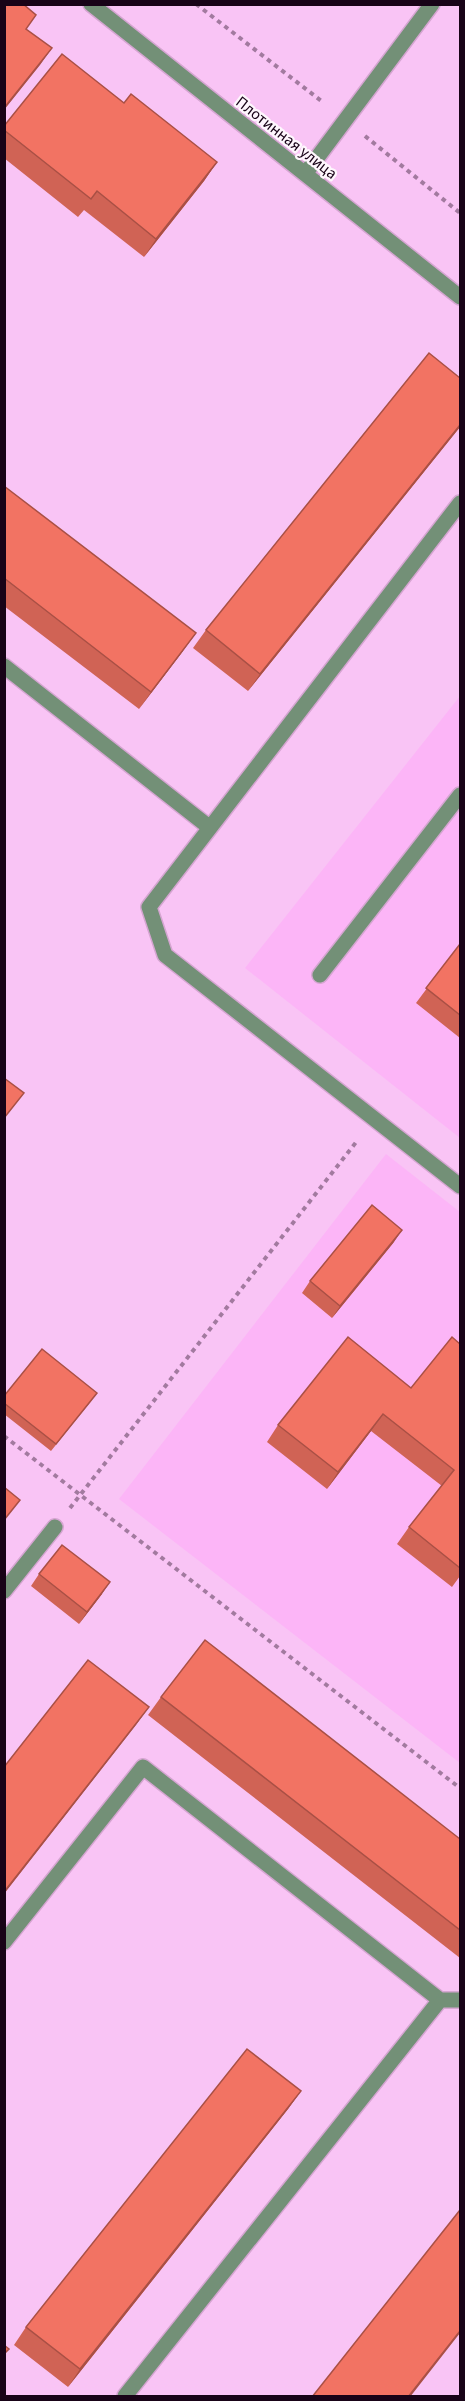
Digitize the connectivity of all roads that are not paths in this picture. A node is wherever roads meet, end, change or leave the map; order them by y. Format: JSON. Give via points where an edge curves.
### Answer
{"nodes":[{"id":1,"x":92,"y":4,"type":"edge"},
{"id":2,"x":432,"y":4,"type":"edge"},
{"id":3,"x":305,"y":174,"type":"junction"},
{"id":4,"x":460,"y":297,"type":"edge"},
{"id":5,"x":460,"y":503,"type":"edge"},
{"id":6,"x":4,"y":666,"type":"edge"},
{"id":7,"x":460,"y":795,"type":"edge"},
{"id":8,"x":209,"y":827,"type":"junction"},
{"id":9,"x":320,"y":975,"type":"dead end"},
{"id":10,"x":460,"y":1186,"type":"edge"},
{"id":11,"x":55,"y":1527,"type":"road end"},
{"id":12,"x":4,"y":1591,"type":"edge"},
{"id":13,"x":4,"y":1942,"type":"edge"},
{"id":14,"x":440,"y":2000,"type":"junction"},
{"id":15,"x":460,"y":2000,"type":"edge"},
{"id":16,"x":125,"y":2397,"type":"edge"}],
"edges":[{"from":1,"to":3,"type":"street","name":"Плотинная улица"},
{"from":2,"to":3,"type":"street"},
{"from":3,"to":4,"type":"street","name":"Плотинная улица"},
{"from":5,"to":8,"type":"street"},
{"from":6,"to":8,"type":"street"},
{"from":7,"to":9,"type":"street"},
{"from":8,"to":10,"type":"street","via":[[148,907],[165,955]]},
{"from":11,"to":12,"type":"street"},
{"from":13,"to":14,"type":"street","via":[[143,1767]]},
{"from":14,"to":15,"type":"street"},
{"from":14,"to":16,"type":"street"}]}
